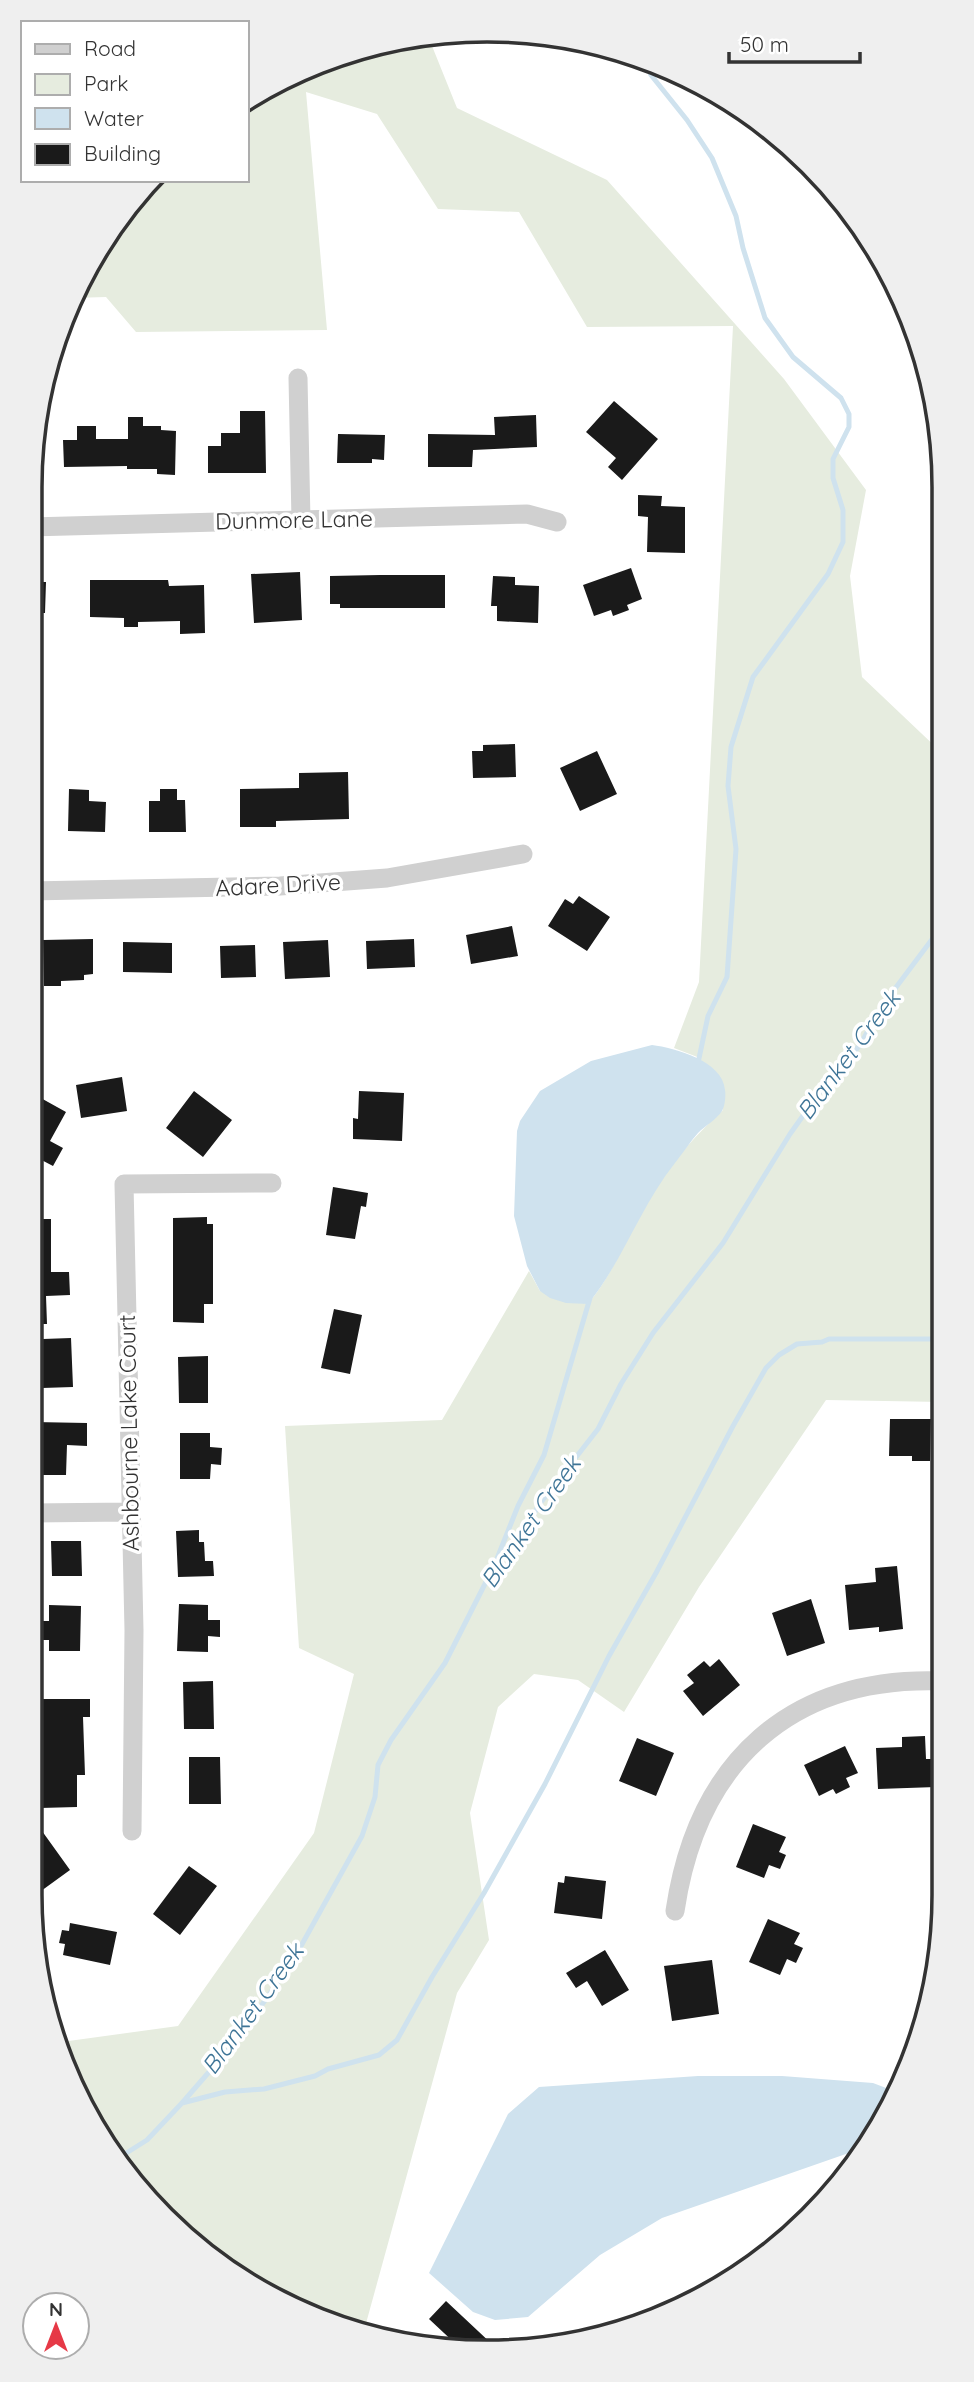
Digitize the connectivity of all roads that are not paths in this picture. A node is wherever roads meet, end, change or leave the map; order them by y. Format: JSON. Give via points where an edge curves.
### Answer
{"nodes":[{"id":1,"x":298,"y":378,"type":"dead end"},
{"id":2,"x":301,"y":520,"type":"junction"},
{"id":3,"x":556,"y":522,"type":"dead end"},
{"id":4,"x":42,"y":527,"type":"edge"},
{"id":5,"x":523,"y":853,"type":"dead end"},
{"id":6,"x":42,"y":891,"type":"edge"},
{"id":7,"x":272,"y":1182,"type":"dead end"},
{"id":8,"x":130,"y":1512,"type":"junction"},
{"id":9,"x":42,"y":1513,"type":"edge"},
{"id":10,"x":932,"y":1681,"type":"edge"},
{"id":11,"x":132,"y":1831,"type":"dead end"},
{"id":12,"x":675,"y":1911,"type":"dead end"}],
"edges":[{"from":1,"to":2,"type":"street"},
{"from":2,"to":3,"type":"street","name":"Dunmore Lane","via":[[527,514]]},
{"from":2,"to":4,"type":"street","name":"Dunmore Lane"},
{"from":5,"to":6,"type":"street","name":"Adare Drive","via":[[387,878],[280,887]]},
{"from":7,"to":8,"type":"street","name":"Ashbourne Lake Court","via":[[124,1184]]},
{"from":8,"to":9,"type":"street"},
{"from":8,"to":11,"type":"street","name":"Ashbourne Lake Court"},
{"from":10,"to":12,"type":"street","via":[[881,1682],[848,1689],[793,1714],[738,1759],[702,1814],[690,1843]]}]}
